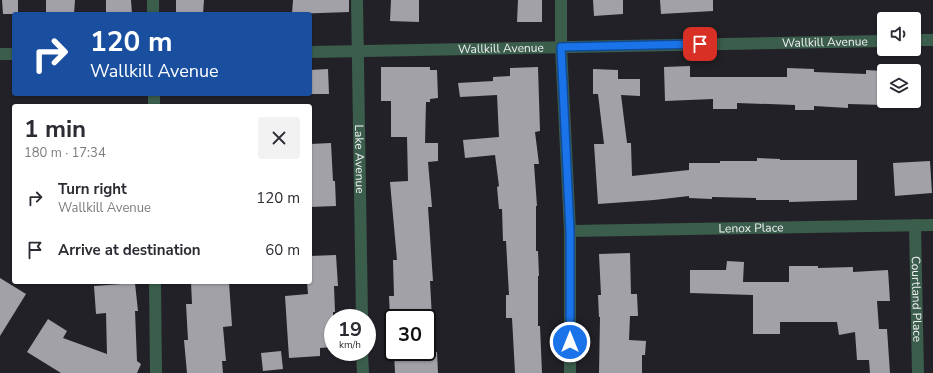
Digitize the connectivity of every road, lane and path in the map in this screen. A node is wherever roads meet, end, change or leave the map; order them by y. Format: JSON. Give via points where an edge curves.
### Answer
{"nodes":[{"id":1,"x":153,"y":0,"type":"edge"},
{"id":2,"x":357,"y":0,"type":"edge"},
{"id":3,"x":561,"y":0,"type":"edge"},
{"id":4,"x":153,"y":12,"type":"edge"},
{"id":5,"x":921,"y":40,"type":"edge"},
{"id":6,"x":933,"y":40,"type":"edge"},
{"id":7,"x":877,"y":41,"type":"edge"},
{"id":8,"x":561,"y":47,"type":"junction"},
{"id":9,"x":358,"y":51,"type":"junction"},
{"id":10,"x":312,"y":52,"type":"edge"},
{"id":11,"x":0,"y":54,"type":"edge"},
{"id":12,"x":12,"y":54,"type":"edge"},
{"id":13,"x":915,"y":225,"type":"junction"},
{"id":14,"x":933,"y":225,"type":"edge"},
{"id":15,"x":570,"y":231,"type":"junction"},
{"id":16,"x":155,"y":284,"type":"edge"},
{"id":17,"x":362,"y":309,"type":"edge"},
{"id":18,"x":362,"y":361,"type":"edge"},
{"id":19,"x":156,"y":373,"type":"edge"},
{"id":20,"x":363,"y":373,"type":"edge"},
{"id":21,"x":570,"y":373,"type":"edge"},
{"id":22,"x":918,"y":373,"type":"edge"}],
"edges":[{"from":1,"to":4,"type":"street"},
{"from":2,"to":9,"type":"street","name":"Lake Avenue"},
{"from":3,"to":8,"type":"street"},
{"from":5,"to":6,"type":"street"},
{"from":7,"to":8,"type":"street","name":"Wallkill Avenue"},
{"from":8,"to":9,"type":"street","name":"Wallkill Avenue"},
{"from":8,"to":15,"type":"street"},
{"from":9,"to":10,"type":"street","name":"Wallkill Avenue"},
{"from":9,"to":17,"type":"street","name":"Lake Avenue"},
{"from":11,"to":12,"type":"street"},
{"from":13,"to":14,"type":"street","name":"Lenox Place"},
{"from":13,"to":15,"type":"street","name":"Lenox Place"},
{"from":13,"to":22,"type":"street","name":"Courtland Place"},
{"from":15,"to":21,"type":"street"},
{"from":16,"to":19,"type":"street"},
{"from":18,"to":20,"type":"street"}]}
